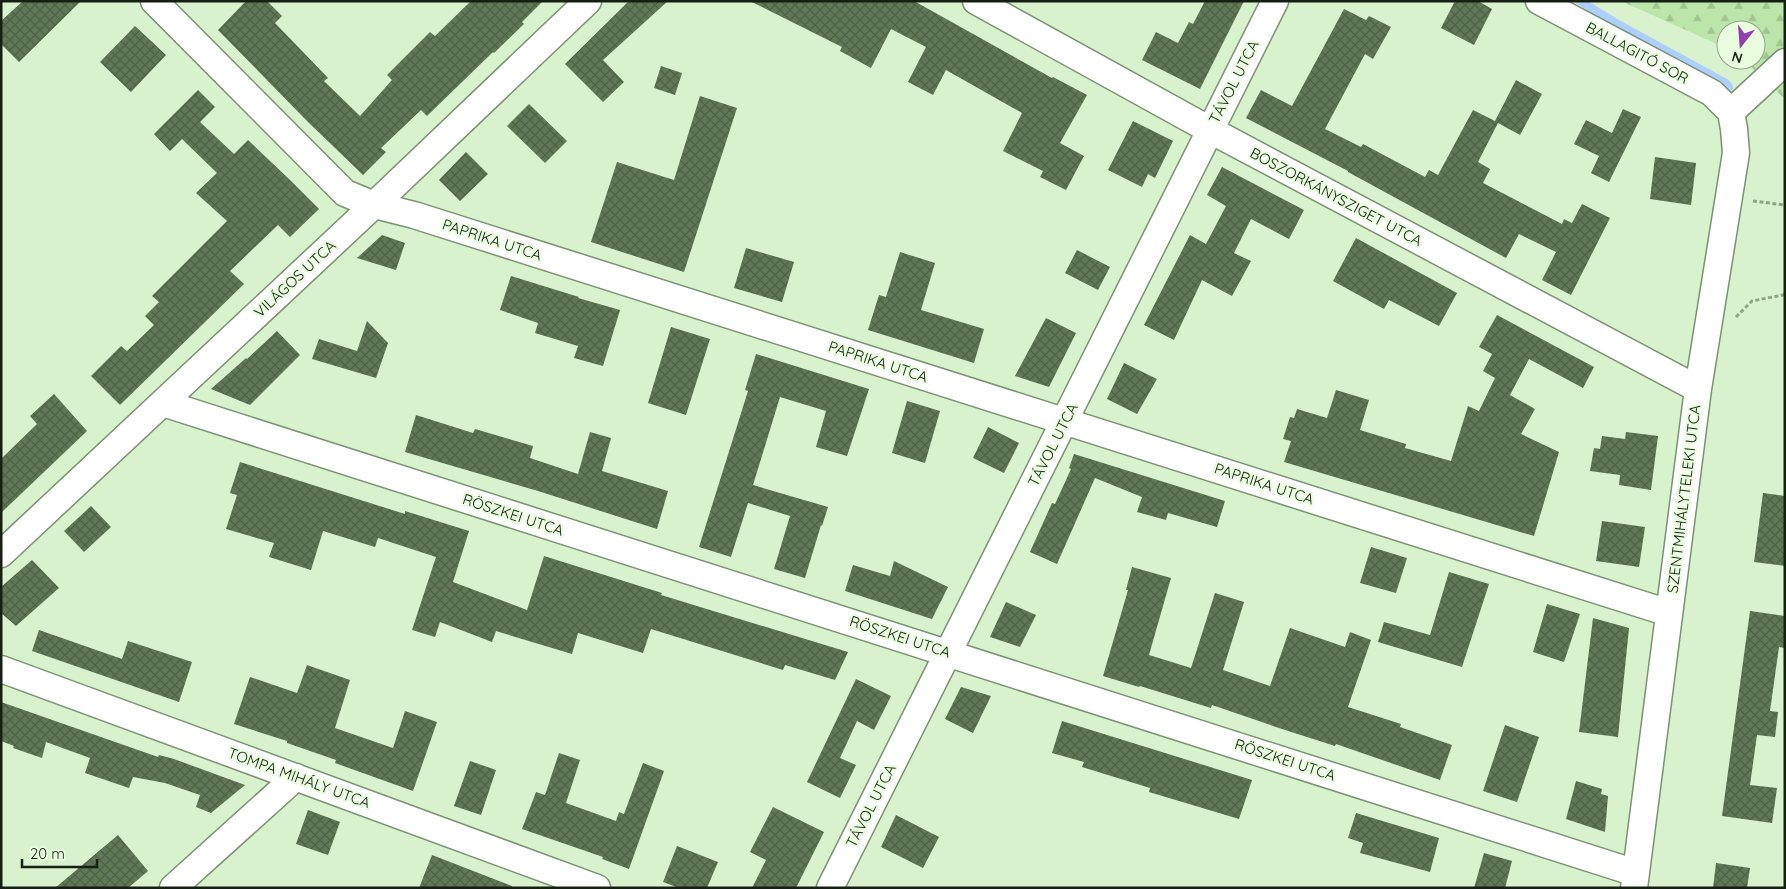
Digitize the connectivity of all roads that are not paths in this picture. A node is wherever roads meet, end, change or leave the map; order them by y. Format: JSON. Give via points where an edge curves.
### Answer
{"nodes":[{"id":1,"x":154,"y":1,"type":"edge"},
{"id":2,"x":588,"y":1,"type":"edge"},
{"id":3,"x":976,"y":1,"type":"edge"},
{"id":4,"x":1275,"y":1,"type":"edge"},
{"id":5,"x":1539,"y":1,"type":"edge"},
{"id":6,"x":1785,"y":62,"type":"edge"},
{"id":7,"x":1731,"y":112,"type":"junction"},
{"id":8,"x":1210,"y":130,"type":"junction"},
{"id":9,"x":374,"y":205,"type":"junction"},
{"id":10,"x":1698,"y":389,"type":"junction"},
{"id":11,"x":162,"y":404,"type":"junction"},
{"id":12,"x":1065,"y":421,"type":"junction"},
{"id":13,"x":1,"y":554,"type":"edge"},
{"id":14,"x":1669,"y":613,"type":"junction"},
{"id":15,"x":948,"y":652,"type":"junction"},
{"id":16,"x":1,"y":669,"type":"edge"},
{"id":17,"x":296,"y":777,"type":"junction"},
{"id":18,"x":1635,"y":880,"type":"edge"},
{"id":19,"x":173,"y":888,"type":"edge"},
{"id":20,"x":597,"y":888,"type":"edge"},
{"id":21,"x":830,"y":888,"type":"edge"}],
"edges":[{"from":1,"to":9,"type":"street","name":"PAPRIKA UTCA","via":[[345,194]]},
{"from":2,"to":9,"type":"street","name":"VILÁGOS UTCA"},
{"from":3,"to":8,"type":"street","name":"BOSZORKÁNYSZIGET UTCA"},
{"from":4,"to":8,"type":"street","name":"TÁVOL UTCA"},
{"from":5,"to":7,"type":"street","name":"BALLAGITÓ SOR","via":[[1615,35],[1712,93]]},
{"from":6,"to":7,"type":"street"},
{"from":7,"to":10,"type":"street","name":"SZENTMIHÁLYTELEKI UTCA","via":[[1736,153]]},
{"from":8,"to":10,"type":"street","name":"BOSZORKÁNYSZIGET UTCA"},
{"from":8,"to":12,"type":"street","name":"TÁVOL UTCA"},
{"from":9,"to":11,"type":"street","name":"VILÁGOS UTCA"},
{"from":9,"to":12,"type":"street","name":"PAPRIKA UTCA"},
{"from":10,"to":14,"type":"street","name":"SZENTMIHÁLYTELEKI UTCA"},
{"from":11,"to":13,"type":"street","name":"VILÁGOS UTCA"},
{"from":11,"to":15,"type":"street","name":"RÖSZKEI UTCA"},
{"from":12,"to":14,"type":"street","name":"PAPRIKA UTCA"},
{"from":12,"to":15,"type":"street","name":"TÁVOL UTCA"},
{"from":14,"to":18,"type":"street","name":"SZENTMIHÁLYTELEKI UTCA"},
{"from":15,"to":18,"type":"street","name":"RÖSZKEI UTCA"},
{"from":15,"to":21,"type":"street","name":"TÁVOL UTCA"},
{"from":16,"to":17,"type":"street","name":"TOMPA MIHÁLY UTCA"},
{"from":17,"to":19,"type":"street"},
{"from":17,"to":20,"type":"street","name":"TOMPA MIHÁLY UTCA"}]}
